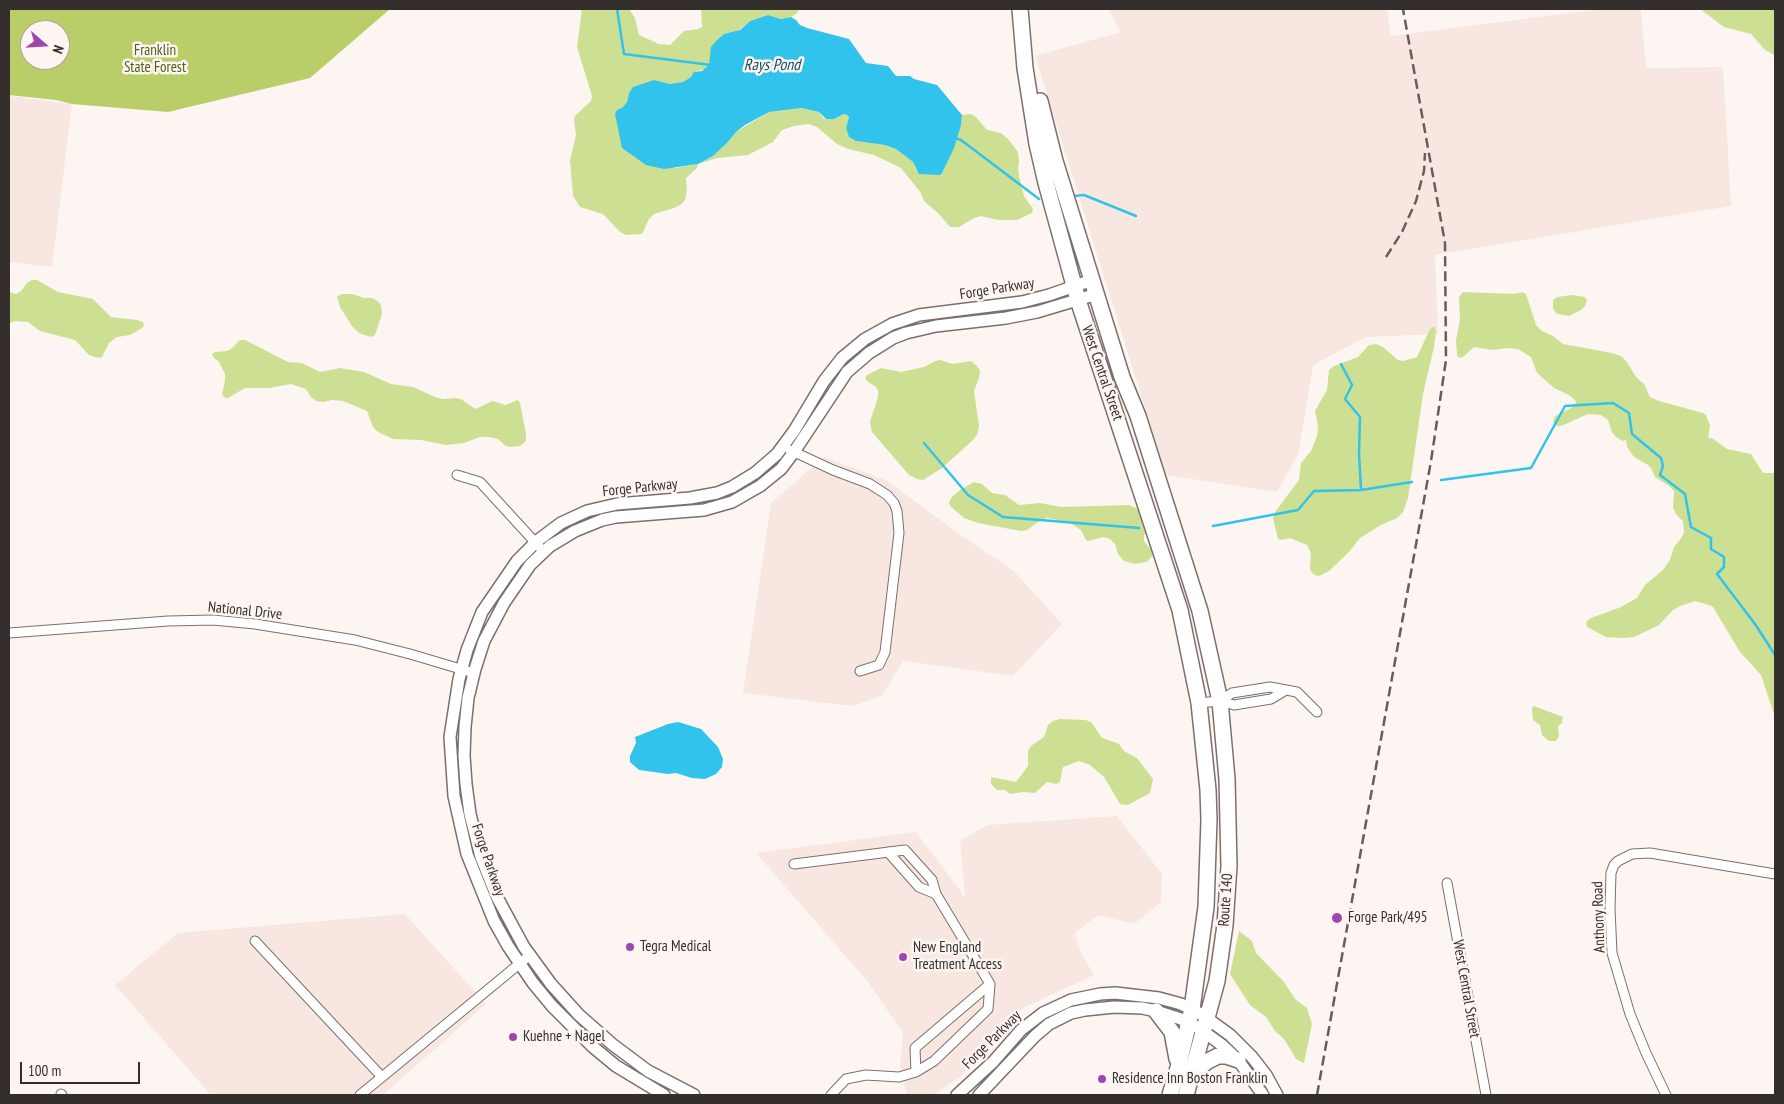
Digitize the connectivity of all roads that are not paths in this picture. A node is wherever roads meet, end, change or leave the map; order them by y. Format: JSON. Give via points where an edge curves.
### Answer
{"nodes":[{"id":1,"x":1021,"y":14,"type":"edge"},
{"id":2,"x":1095,"y":287,"type":"junction"},
{"id":3,"x":1076,"y":293,"type":"junction"},
{"id":4,"x":783,"y":446,"type":"junction"},
{"id":5,"x":794,"y":452,"type":"junction"},
{"id":6,"x":457,"y":475,"type":"dead end"},
{"id":7,"x":536,"y":542,"type":"junction"},
{"id":8,"x":544,"y":552,"type":"junction"},
{"id":9,"x":9,"y":633,"type":"edge"},
{"id":10,"x":462,"y":670,"type":"junction"},
{"id":11,"x":860,"y":671,"type":"dead end"},
{"id":12,"x":474,"y":673,"type":"junction"},
{"id":13,"x":1220,"y":701,"type":"junction"},
{"id":14,"x":1199,"y":703,"type":"junction"},
{"id":15,"x":1317,"y":712,"type":"dead end"},
{"id":16,"x":888,"y":852,"type":"junction"},
{"id":17,"x":794,"y":864,"type":"dead end"},
{"id":18,"x":1775,"y":874,"type":"edge"},
{"id":19,"x":1447,"y":884,"type":"dead end"},
{"id":20,"x":936,"y":894,"type":"junction"},
{"id":21,"x":255,"y":941,"type":"dead end"},
{"id":22,"x":530,"y":955,"type":"junction"},
{"id":23,"x":520,"y":963,"type":"junction"},
{"id":24,"x":990,"y":984,"type":"junction"},
{"id":25,"x":1156,"y":1011,"type":"junction"},
{"id":26,"x":1191,"y":1016,"type":"junction"},
{"id":27,"x":1206,"y":1025,"type":"junction"},
{"id":28,"x":1238,"y":1060,"type":"junction"},
{"id":29,"x":1178,"y":1068,"type":"junction"},
{"id":30,"x":916,"y":1072,"type":"junction"},
{"id":31,"x":1193,"y":1072,"type":"junction"},
{"id":32,"x":382,"y":1077,"type":"junction"},
{"id":33,"x":667,"y":1082,"type":"junction"},
{"id":34,"x":661,"y":1094,"type":"edge"},
{"id":35,"x":833,"y":1094,"type":"edge"},
{"id":36,"x":360,"y":1095,"type":"edge"},
{"id":37,"x":694,"y":1095,"type":"edge"},
{"id":38,"x":957,"y":1095,"type":"edge"},
{"id":39,"x":979,"y":1095,"type":"edge"},
{"id":40,"x":1170,"y":1095,"type":"edge"},
{"id":41,"x":1186,"y":1095,"type":"edge"},
{"id":42,"x":1263,"y":1095,"type":"edge"},
{"id":43,"x":1277,"y":1095,"type":"edge"},
{"id":44,"x":1486,"y":1095,"type":"edge"},
{"id":45,"x":1666,"y":1095,"type":"edge"}],
"edges":[{"from":1,"to":2,"type":"main road","name":"West Central Street","via":[[1053,152]]},
{"from":1,"to":3,"type":"main road","name":"West Central Street","via":[[1037,144]]},
{"from":2,"to":3,"type":"street","name":"Forge Parkway"},
{"from":2,"to":13,"type":"main road","name":"West Central Street","via":[[1200,611]]},
{"from":3,"to":4,"type":"street","name":"Forge Parkway","via":[[919,315],[892,324],[865,339],[842,358]]},
{"from":3,"to":5,"type":"street","name":"Forge Parkway","via":[[1037,312],[936,326],[893,338],[847,372]]},
{"from":3,"to":14,"type":"main road","name":"West Central Street","via":[[1180,610]]},
{"from":4,"to":5,"type":"street"},
{"from":4,"to":7,"type":"street","name":"Forge Parkway","via":[[755,473],[717,493],[587,510],[561,523]]},
{"from":5,"to":8,"type":"street","name":"Forge Parkway","via":[[781,469],[760,486],[732,502],[704,510],[602,520],[574,531]]},
{"from":5,"to":11,"type":"street","via":[[870,484],[887,495],[897,511],[899,533],[885,652],[879,665]]},
{"from":6,"to":7,"type":"street","via":[[480,482]]},
{"from":7,"to":8,"type":"street"},
{"from":7,"to":10,"type":"street","name":"Forge Parkway","via":[[517,561],[482,612]]},
{"from":8,"to":12,"type":"street","name":"Forge Parkway","via":[[530,565],[504,603],[484,641]]},
{"from":9,"to":10,"type":"street","name":"National Drive","via":[[213,620],[355,640]]},
{"from":10,"to":12,"type":"street","name":"National Drive"},
{"from":10,"to":23,"type":"street","name":"Forge Parkway","via":[[450,737],[459,825],[467,854],[494,920]]},
{"from":12,"to":22,"type":"street","name":"Forge Parkway","via":[[464,727],[464,766],[470,814],[481,856],[497,897]]},
{"from":13,"to":14,"type":"street"},
{"from":13,"to":15,"type":"street","via":[[1232,693],[1270,687],[1297,692]]},
{"from":13,"to":27,"type":"main road","name":"Route 140","via":[[1227,779],[1229,866],[1222,953]]},
{"from":14,"to":26,"type":"main road","name":"Route 140","via":[[1208,790],[1209,848],[1205,922]]},
{"from":16,"to":17,"type":"street"},
{"from":16,"to":20,"type":"street","via":[[918,887]]},
{"from":16,"to":20,"type":"street","via":[[905,850],[932,880]]},
{"from":18,"to":45,"type":"street","name":"Anthony Road","via":[[1650,853],[1632,854],[1614,866],[1610,909],[1612,953],[1630,1014]]},
{"from":19,"to":44,"type":"street","name":"West Central Street"},
{"from":20,"to":24,"type":"street"},
{"from":21,"to":32,"type":"street"},
{"from":22,"to":23,"type":"street"},
{"from":22,"to":33,"type":"street","name":"Forge Parkway","via":[[579,1015],[612,1044]]},
{"from":23,"to":32,"type":"street"},
{"from":23,"to":34,"type":"street","name":"Forge Parkway","via":[[552,1006],[593,1047],[616,1066]]},
{"from":24,"to":30,"type":"street","via":[[988,1009],[934,1061]]},
{"from":24,"to":30,"type":"street","via":[[915,1048]]},
{"from":25,"to":26,"type":"street","name":"Forge Parkway"},
{"from":25,"to":29,"type":"main road","via":[[1172,1032]]},
{"from":25,"to":39,"type":"street","name":"Forge Parkway","via":[[1128,1007],[1099,1008],[1058,1019],[1034,1036]]},
{"from":26,"to":27,"type":"street","name":"Forge Parkway"},
{"from":26,"to":29,"type":"main road","name":"Route 140"},
{"from":26,"to":38,"type":"street","name":"Forge Parkway","via":[[1164,1000],[1130,994],[1100,994],[1071,1000],[1032,1020]]},
{"from":27,"to":28,"type":"street","name":"Forge Parkway"},
{"from":27,"to":31,"type":"main road","name":"Route 140"},
{"from":27,"to":43,"type":"street","name":"Forge Parkway","via":[[1230,1035],[1252,1057]]},
{"from":28,"to":31,"type":"main road","via":[[1218,1056]]},
{"from":28,"to":42,"type":"street","name":"Forge Parkway"},
{"from":29,"to":40,"type":"main road","name":"Route 140"},
{"from":30,"to":35,"type":"street","via":[[899,1077],[856,1076],[846,1079]]},
{"from":31,"to":41,"type":"main road","name":"Route 140"},
{"from":32,"to":36,"type":"street"},
{"from":33,"to":34,"type":"street"},
{"from":33,"to":37,"type":"street","name":"Forge Parkway"}]}
